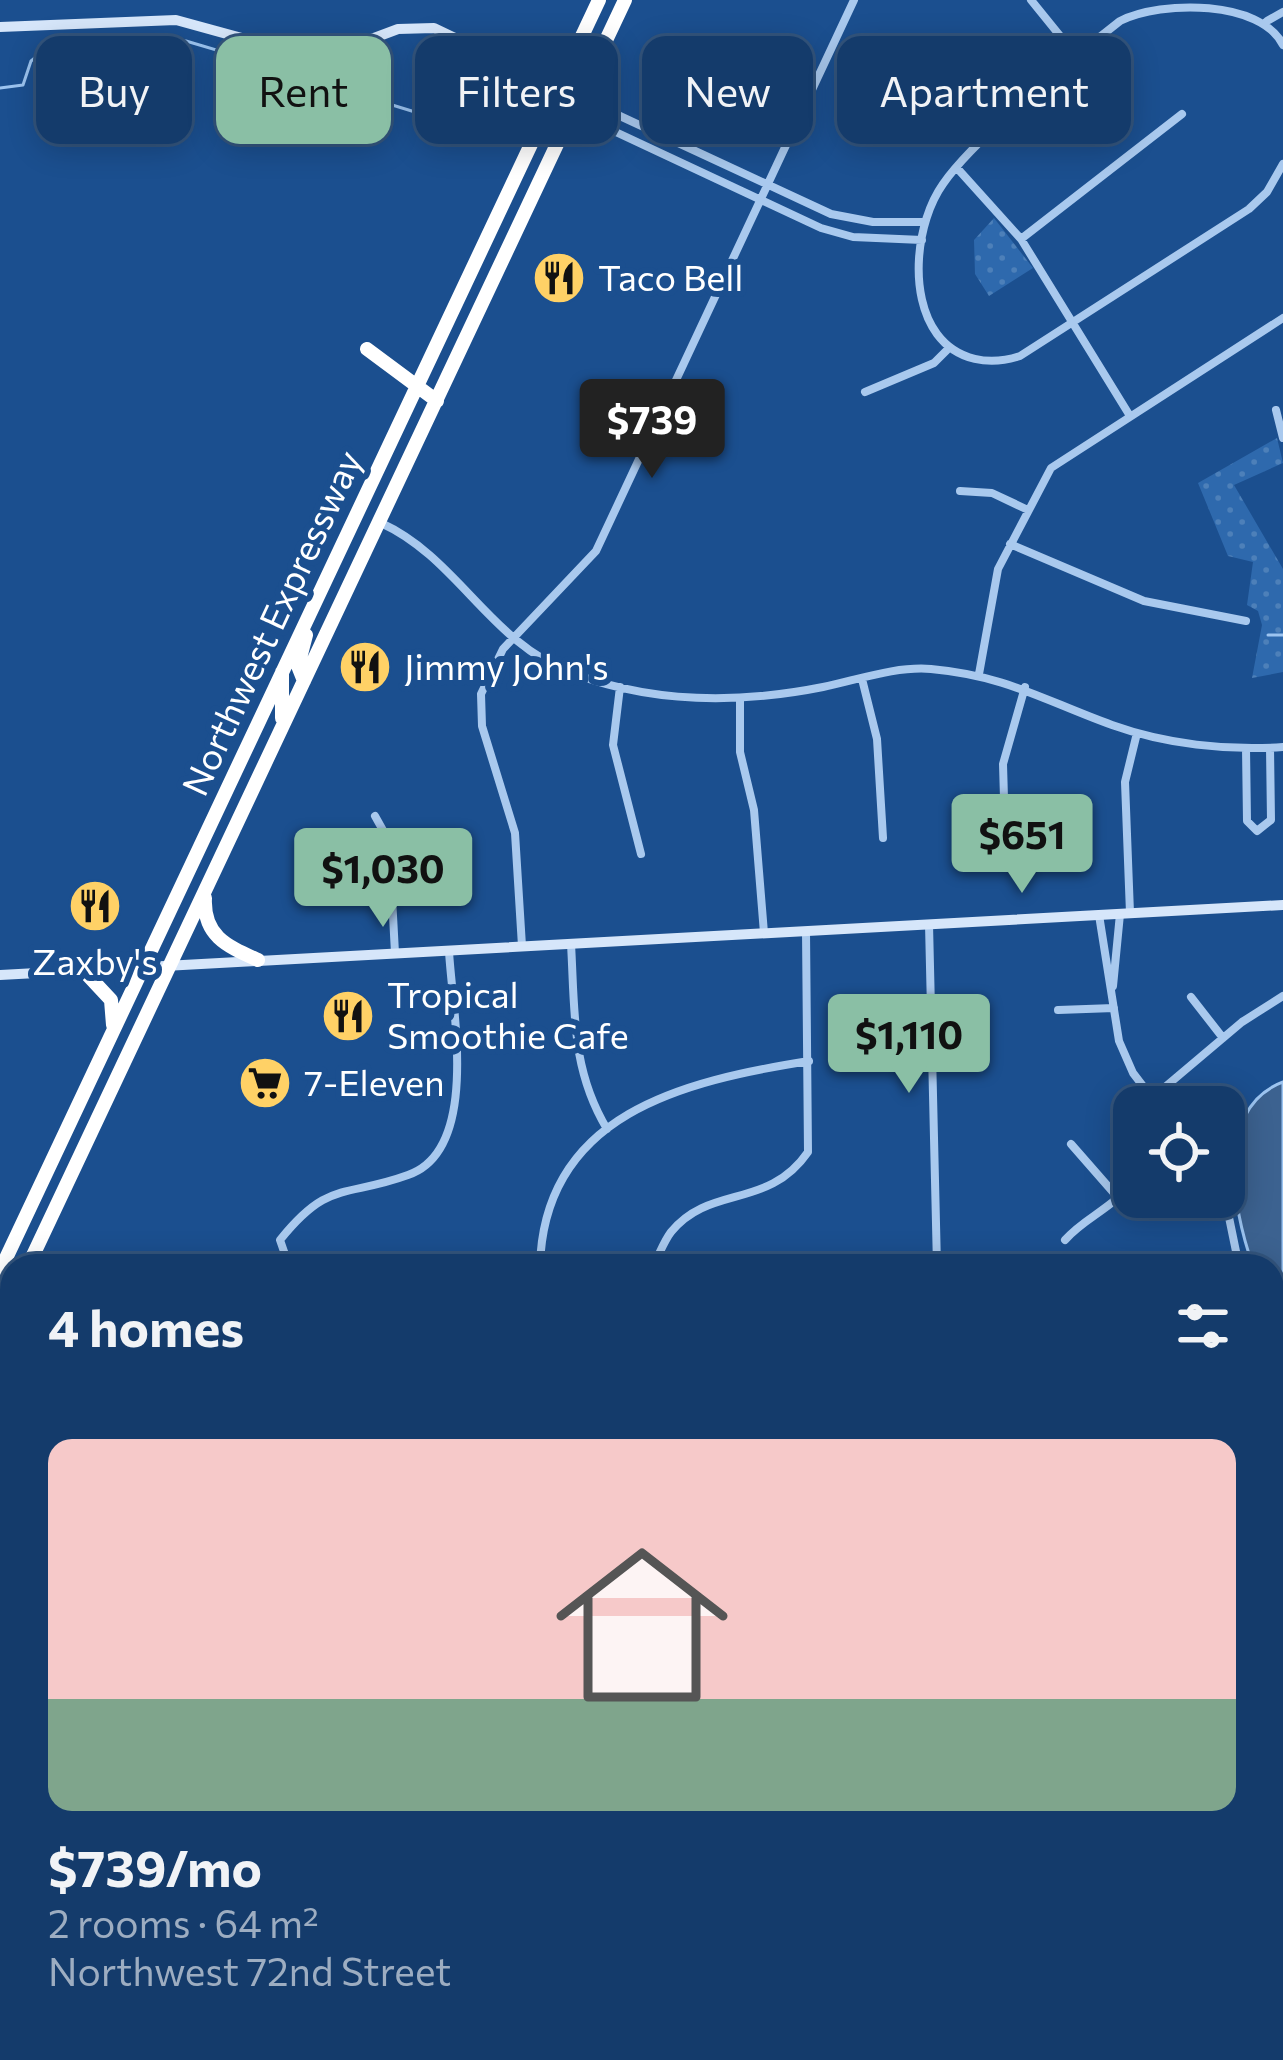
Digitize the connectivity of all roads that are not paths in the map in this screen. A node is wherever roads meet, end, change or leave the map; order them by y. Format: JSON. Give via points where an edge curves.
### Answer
{"nodes":[{"id":1,"x":599,"y":0,"type":"edge"},
{"id":2,"x":625,"y":0,"type":"edge"},
{"id":3,"x":854,"y":0,"type":"edge"},
{"id":4,"x":1031,"y":0,"type":"edge"},
{"id":5,"x":1283,"y":12,"type":"edge"},
{"id":6,"x":1267,"y":21,"type":"junction"},
{"id":7,"x":0,"y":27,"type":"edge"},
{"id":8,"x":456,"y":36,"type":"edge"},
{"id":9,"x":582,"y":36,"type":"edge"},
{"id":10,"x":608,"y":36,"type":"edge"},
{"id":11,"x":1060,"y":36,"type":"edge"},
{"id":12,"x":1106,"y":36,"type":"edge"},
{"id":13,"x":1283,"y":45,"type":"edge"},
{"id":14,"x":1182,"y":115,"type":"dead end"},
{"id":15,"x":618,"y":122,"type":"edge"},
{"id":16,"x":618,"y":126,"type":"edge"},
{"id":17,"x":531,"y":144,"type":"edge"},
{"id":18,"x":556,"y":144,"type":"edge"},
{"id":19,"x":983,"y":144,"type":"edge"},
{"id":20,"x":1283,"y":164,"type":"edge"},
{"id":21,"x":957,"y":167,"type":"junction"},
{"id":22,"x":766,"y":184,"type":"junction"},
{"id":23,"x":759,"y":200,"type":"junction"},
{"id":24,"x":926,"y":222,"type":"junction"},
{"id":25,"x":1021,"y":239,"type":"junction"},
{"id":26,"x":922,"y":240,"type":"junction"},
{"id":27,"x":1283,"y":318,"type":"edge"},
{"id":28,"x":1074,"y":322,"type":"junction"},
{"id":29,"x":949,"y":347,"type":"junction"},
{"id":30,"x":417,"y":386,"type":"junction"},
{"id":31,"x":865,"y":392,"type":"dead end"},
{"id":32,"x":436,"y":401,"type":"junction"},
{"id":33,"x":409,"y":402,"type":"junction"},
{"id":34,"x":1276,"y":410,"type":"dead end"},
{"id":35,"x":1130,"y":416,"type":"junction"},
{"id":36,"x":1283,"y":438,"type":"edge"},
{"id":37,"x":960,"y":490,"type":"dead end"},
{"id":38,"x":1028,"y":510,"type":"junction"},
{"id":39,"x":379,"y":522,"type":"junction"},
{"id":40,"x":1010,"y":544,"type":"junction"},
{"id":41,"x":310,"y":613,"type":"junction"},
{"id":42,"x":1246,"y":621,"type":"dead end"},
{"id":43,"x":511,"y":640,"type":"junction"},
{"id":44,"x":282,"y":673,"type":"junction"},
{"id":45,"x":979,"y":674,"type":"junction"},
{"id":46,"x":862,"y":680,"type":"junction"},
{"id":47,"x":304,"y":681,"type":"junction"},
{"id":48,"x":620,"y":687,"type":"junction"},
{"id":49,"x":1025,"y":687,"type":"junction"},
{"id":50,"x":740,"y":701,"type":"junction"},
{"id":51,"x":1137,"y":733,"type":"junction"},
{"id":52,"x":280,"y":735,"type":"junction"},
{"id":53,"x":1283,"y":747,"type":"edge"},
{"id":54,"x":1246,"y":748,"type":"junction"},
{"id":55,"x":1270,"y":748,"type":"junction"},
{"id":56,"x":375,"y":816,"type":"dead end"},
{"id":57,"x":1004,"y":833,"type":"dead end"},
{"id":58,"x":883,"y":838,"type":"dead end"},
{"id":59,"x":641,"y":854,"type":"dead end"},
{"id":60,"x":205,"y":893,"type":"junction"},
{"id":61,"x":1283,"y":905,"type":"edge"},
{"id":62,"x":1125,"y":914,"type":"junction"},
{"id":63,"x":1099,"y":915,"type":"junction"},
{"id":64,"x":929,"y":924,"type":"junction"},
{"id":65,"x":806,"y":929,"type":"junction"},
{"id":66,"x":764,"y":933,"type":"junction"},
{"id":67,"x":571,"y":944,"type":"junction"},
{"id":68,"x":522,"y":946,"type":"junction"},
{"id":69,"x":448,"y":951,"type":"junction"},
{"id":70,"x":395,"y":953,"type":"junction"},
{"id":71,"x":258,"y":960,"type":"junction"},
{"id":72,"x":171,"y":965,"type":"junction"},
{"id":73,"x":143,"y":967,"type":"junction"},
{"id":74,"x":83,"y":970,"type":"junction"},
{"id":75,"x":0,"y":975,"type":"edge"},
{"id":76,"x":1113,"y":987,"type":"junction"},
{"id":77,"x":1283,"y":996,"type":"edge"},
{"id":78,"x":1191,"y":997,"type":"dead end"},
{"id":79,"x":1114,"y":1007,"type":"junction"},
{"id":80,"x":1058,"y":1010,"type":"dead end"},
{"id":81,"x":113,"y":1031,"type":"junction"},
{"id":82,"x":1223,"y":1038,"type":"junction"},
{"id":83,"x":808,"y":1061,"type":"junction"},
{"id":84,"x":1145,"y":1086,"type":"edge"},
{"id":85,"x":1174,"y":1086,"type":"edge"},
{"id":86,"x":607,"y":1129,"type":"junction"},
{"id":87,"x":1070,"y":1144,"type":"dead end"},
{"id":88,"x":47,"y":1171,"type":"junction"},
{"id":89,"x":68,"y":1181,"type":"junction"},
{"id":90,"x":1113,"y":1192,"type":"edge"},
{"id":91,"x":1113,"y":1204,"type":"edge"},
{"id":92,"x":1229,"y":1218,"type":"edge"},
{"id":93,"x":1065,"y":1240,"type":"dead end"},
{"id":94,"x":8,"y":1254,"type":"edge"},
{"id":95,"x":34,"y":1254,"type":"edge"},
{"id":96,"x":285,"y":1254,"type":"edge"},
{"id":97,"x":540,"y":1254,"type":"edge"},
{"id":98,"x":659,"y":1254,"type":"edge"},
{"id":99,"x":937,"y":1254,"type":"edge"},
{"id":100,"x":1237,"y":1254,"type":"edge"}],
"edges":[{"from":1,"to":9,"type":"highway","name":"Northwest Expressway"},
{"from":2,"to":10,"type":"highway","name":"Northwest Expressway"},
{"from":3,"to":22,"type":"street"},
{"from":4,"to":11,"type":"street"},
{"from":5,"to":6,"type":"street"},
{"from":6,"to":12,"type":"street","via":[[1237,8],[1133,14]]},
{"from":6,"to":13,"type":"street"},
{"from":7,"to":8,"type":"main road","via":[[176,20],[318,59],[387,32],[419,27]]},
{"from":14,"to":25,"type":"street"},
{"from":15,"to":22,"type":"street"},
{"from":16,"to":23,"type":"street"},
{"from":17,"to":30,"type":"highway","name":"Northwest Expressway"},
{"from":18,"to":32,"type":"highway","name":"Northwest Expressway"},
{"from":19,"to":21,"type":"street"},
{"from":20,"to":28,"type":"street","via":[[1249,208]]},
{"from":21,"to":24,"type":"street"},
{"from":21,"to":25,"type":"street"},
{"from":22,"to":23,"type":"street"},
{"from":22,"to":24,"type":"street","via":[[842,217]]},
{"from":23,"to":26,"type":"street","via":[[853,237]]},
{"from":23,"to":43,"type":"street","via":[[596,551]]},
{"from":24,"to":26,"type":"street"},
{"from":25,"to":28,"type":"street"},
{"from":26,"to":29,"type":"street","via":[[923,304]]},
{"from":27,"to":35,"type":"street"},
{"from":28,"to":29,"type":"street","via":[[1009,359],[981,360]]},
{"from":28,"to":35,"type":"street"},
{"from":29,"to":31,"type":"street","via":[[934,363]]},
{"from":30,"to":32,"type":"highway"},
{"from":30,"to":33,"type":"highway","name":"Northwest Expressway"},
{"from":30,"to":33,"type":"highway","via":[[366,353],[403,386]]},
{"from":32,"to":39,"type":"highway","name":"Northwest Expressway"},
{"from":33,"to":41,"type":"highway","name":"Northwest Expressway"},
{"from":34,"to":36,"type":"street"},
{"from":35,"to":38,"type":"street","via":[[1052,468]]},
{"from":37,"to":38,"type":"street","via":[[992,493]]},
{"from":38,"to":40,"type":"street"},
{"from":39,"to":43,"type":"street","via":[[447,569]]},
{"from":39,"to":47,"type":"highway","name":"Northwest Expressway"},
{"from":40,"to":42,"type":"street","via":[[1144,601]]},
{"from":40,"to":45,"type":"street"},
{"from":41,"to":44,"type":"highway","name":"Northwest Expressway"},
{"from":41,"to":47,"type":"highway","via":[[298,666]]},
{"from":43,"to":48,"type":"street","via":[[550,664]]},
{"from":43,"to":68,"type":"street","via":[[484,680],[480,713],[515,833]]},
{"from":44,"to":52,"type":"highway"},
{"from":44,"to":73,"type":"highway","name":"Northwest Expressway"},
{"from":45,"to":46,"type":"street","via":[[922,668]]},
{"from":45,"to":49,"type":"street"},
{"from":46,"to":50,"type":"street"},
{"from":46,"to":58,"type":"street","via":[[877,740]]},
{"from":47,"to":52,"type":"highway","name":"Northwest Expressway"},
{"from":48,"to":50,"type":"street"},
{"from":48,"to":59,"type":"street","via":[[613,745]]},
{"from":49,"to":51,"type":"street"},
{"from":49,"to":57,"type":"street","via":[[1003,764]]},
{"from":50,"to":66,"type":"street"},
{"from":51,"to":54,"type":"street"},
{"from":51,"to":62,"type":"street","via":[[1126,782]]},
{"from":52,"to":60,"type":"highway","name":"Northwest Expressway"},
{"from":53,"to":55,"type":"street"},
{"from":54,"to":55,"type":"street"},
{"from":54,"to":55,"type":"street","via":[[1247,821],[1257,831],[1270,820]]},
{"from":56,"to":70,"type":"street","via":[[389,841]]},
{"from":60,"to":71,"type":"highway","via":[[211,932]]},
{"from":60,"to":72,"type":"highway","name":"Northwest Expressway"},
{"from":61,"to":62,"type":"main road"},
{"from":62,"to":63,"type":"main road"},
{"from":62,"to":76,"type":"street"},
{"from":63,"to":64,"type":"main road"},
{"from":63,"to":76,"type":"street"},
{"from":64,"to":65,"type":"main road"},
{"from":64,"to":99,"type":"street"},
{"from":65,"to":66,"type":"main road"},
{"from":65,"to":83,"type":"street"},
{"from":66,"to":67,"type":"main road"},
{"from":67,"to":68,"type":"main road"},
{"from":67,"to":86,"type":"street","via":[[579,1066]]},
{"from":68,"to":69,"type":"main road"},
{"from":69,"to":70,"type":"main road"},
{"from":69,"to":96,"type":"street","via":[[455,1118],[434,1157],[412,1175],[320,1198],[280,1240]]},
{"from":70,"to":71,"type":"main road"},
{"from":71,"to":72,"type":"main road"},
{"from":72,"to":73,"type":"main road"},
{"from":72,"to":89,"type":"highway","name":"Northwest Expressway"},
{"from":73,"to":74,"type":"main road"},
{"from":73,"to":81,"type":"highway","name":"Northwest Expressway"},
{"from":74,"to":75,"type":"main road"},
{"from":74,"to":81,"type":"highway","via":[[111,1000]]},
{"from":76,"to":79,"type":"street"},
{"from":77,"to":82,"type":"street"},
{"from":78,"to":82,"type":"street"},
{"from":79,"to":80,"type":"street"},
{"from":79,"to":84,"type":"street","via":[[1123,1053]]},
{"from":81,"to":88,"type":"highway","name":"Northwest Expressway"},
{"from":82,"to":85,"type":"street"},
{"from":83,"to":86,"type":"street","via":[[666,1094]]},
{"from":83,"to":98,"type":"street","via":[[808,1152],[791,1177],[698,1210],[671,1231]]},
{"from":86,"to":97,"type":"street","via":[[550,1195]]},
{"from":87,"to":90,"type":"street"},
{"from":88,"to":89,"type":"highway"},
{"from":88,"to":94,"type":"highway","name":"Northwest Expressway"},
{"from":89,"to":95,"type":"highway","name":"Northwest Expressway"},
{"from":91,"to":93,"type":"street"},
{"from":92,"to":100,"type":"street"}]}
